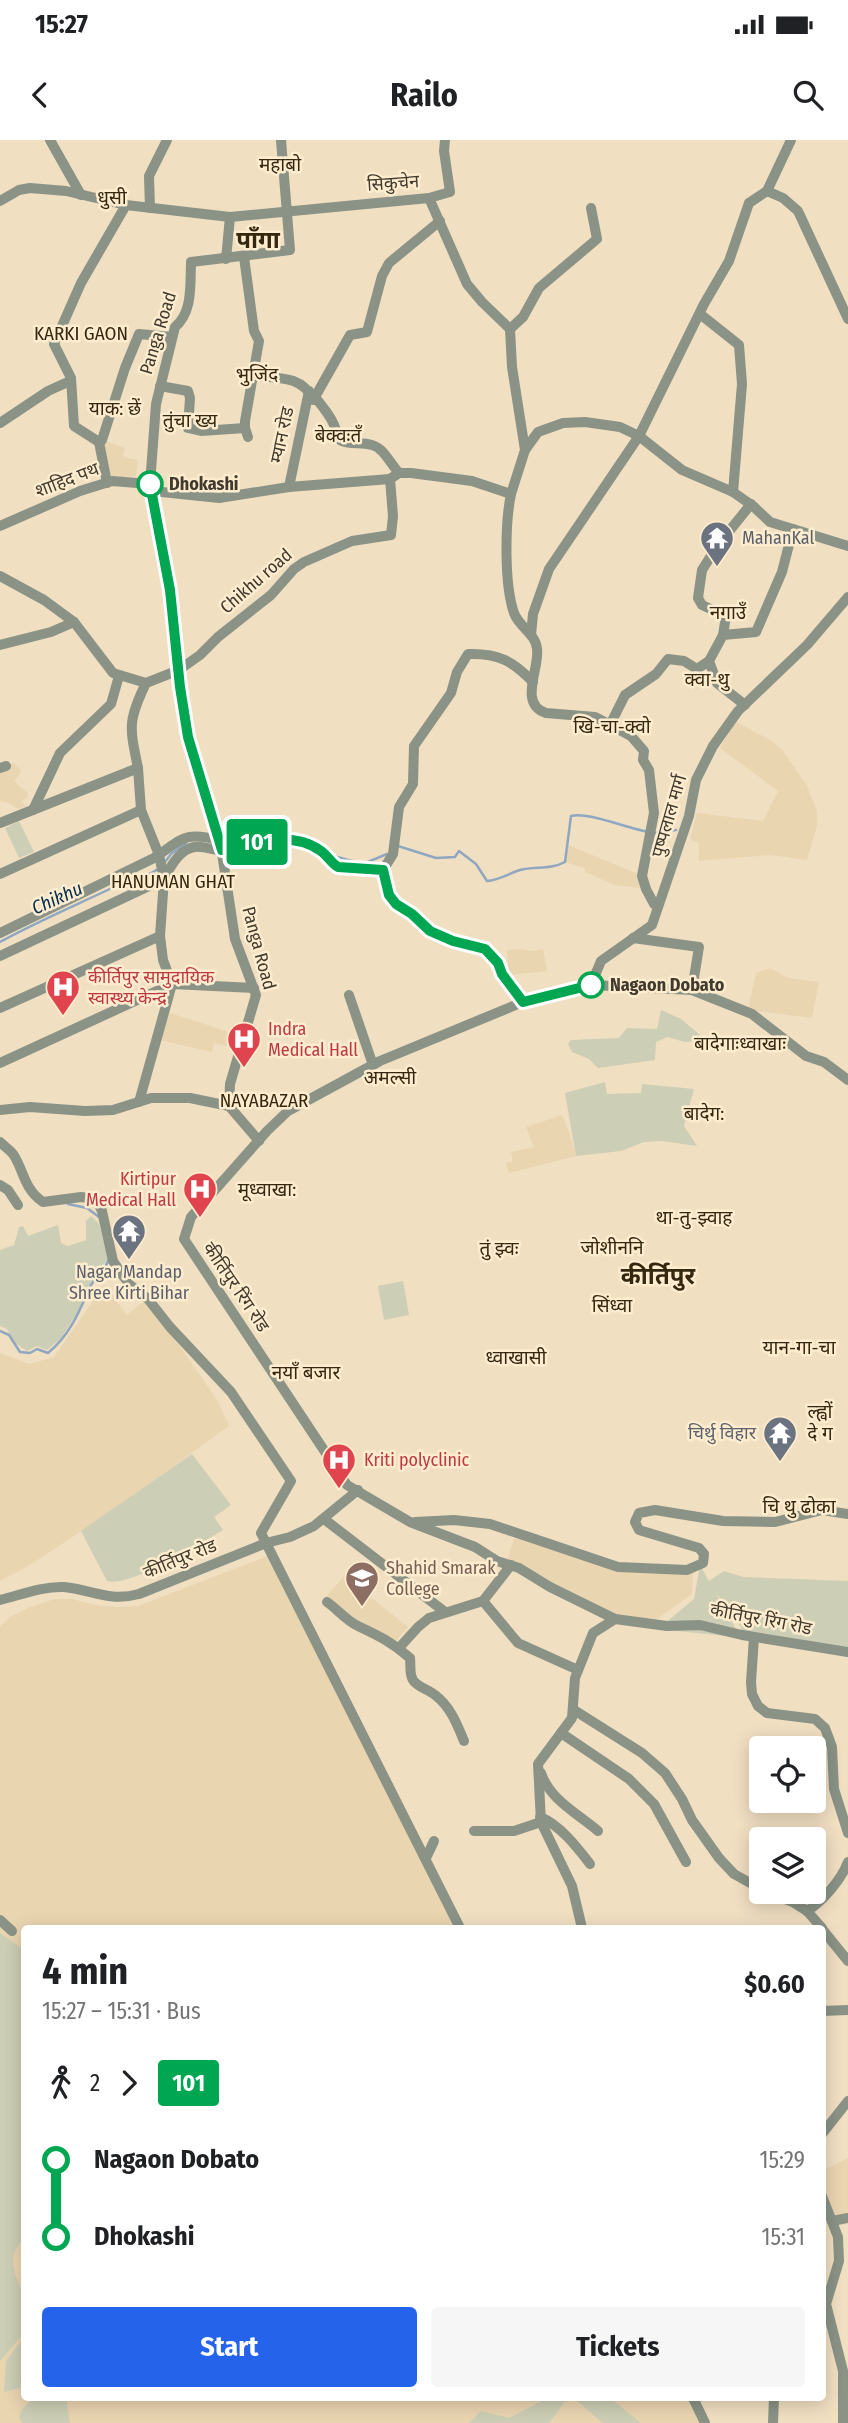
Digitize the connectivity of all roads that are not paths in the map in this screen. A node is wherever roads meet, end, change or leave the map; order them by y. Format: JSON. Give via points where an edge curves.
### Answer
{"nodes":[{"id":1,"x":50,"y":140,"type":"edge"},
{"id":2,"x":167,"y":140,"type":"edge"},
{"id":3,"x":281,"y":140,"type":"edge"},
{"id":4,"x":446,"y":140,"type":"edge"},
{"id":5,"x":791,"y":140,"type":"edge"},
{"id":6,"x":768,"y":191,"type":"junction"},
{"id":7,"x":81,"y":195,"type":"junction"},
{"id":8,"x":429,"y":198,"type":"junction"},
{"id":9,"x":0,"y":201,"type":"edge"},
{"id":10,"x":126,"y":205,"type":"junction"},
{"id":11,"x":150,"y":208,"type":"junction"},
{"id":12,"x":591,"y":208,"type":"dead end"},
{"id":13,"x":287,"y":211,"type":"junction"},
{"id":14,"x":230,"y":217,"type":"junction"},
{"id":15,"x":440,"y":221,"type":"junction"},
{"id":16,"x":244,"y":257,"type":"junction"},
{"id":17,"x":226,"y":259,"type":"junction"},
{"id":18,"x":700,"y":314,"type":"junction"},
{"id":19,"x":848,"y":319,"type":"edge"},
{"id":20,"x":510,"y":329,"type":"junction"},
{"id":21,"x":172,"y":337,"type":"junction"},
{"id":22,"x":253,"y":376,"type":"junction"},
{"id":23,"x":70,"y":381,"type":"junction"},
{"id":24,"x":160,"y":386,"type":"junction"},
{"id":25,"x":312,"y":394,"type":"junction"},
{"id":26,"x":0,"y":423,"type":"edge"},
{"id":27,"x":639,"y":436,"type":"junction"},
{"id":28,"x":99,"y":442,"type":"junction"},
{"id":29,"x":525,"y":450,"type":"junction"},
{"id":30,"x":394,"y":476,"type":"junction"},
{"id":31,"x":107,"y":482,"type":"junction"},
{"id":32,"x":289,"y":487,"type":"junction"},
{"id":33,"x":151,"y":488,"type":"junction"},
{"id":34,"x":733,"y":492,"type":"junction"},
{"id":35,"x":511,"y":494,"type":"junction"},
{"id":36,"x":751,"y":504,"type":"junction"},
{"id":37,"x":0,"y":526,"type":"edge"},
{"id":38,"x":793,"y":529,"type":"junction"},
{"id":39,"x":848,"y":546,"type":"edge"},
{"id":40,"x":0,"y":576,"type":"edge"},
{"id":41,"x":848,"y":597,"type":"edge"},
{"id":42,"x":74,"y":622,"type":"junction"},
{"id":43,"x":531,"y":635,"type":"junction"},
{"id":44,"x":723,"y":635,"type":"junction"},
{"id":45,"x":0,"y":645,"type":"edge"},
{"id":46,"x":709,"y":661,"type":"junction"},
{"id":47,"x":179,"y":670,"type":"junction"},
{"id":48,"x":119,"y":676,"type":"junction"},
{"id":49,"x":533,"y":682,"type":"junction"},
{"id":50,"x":146,"y":683,"type":"junction"},
{"id":51,"x":745,"y":705,"type":"junction"},
{"id":52,"x":610,"y":724,"type":"junction"},
{"id":53,"x":138,"y":768,"type":"junction"},
{"id":54,"x":33,"y":810,"type":"junction"},
{"id":55,"x":141,"y":810,"type":"junction"},
{"id":56,"x":0,"y":823,"type":"edge"},
{"id":57,"x":221,"y":846,"type":"junction"},
{"id":58,"x":159,"y":855,"type":"junction"},
{"id":59,"x":383,"y":870,"type":"junction"},
{"id":60,"x":0,"y":874,"type":"edge"},
{"id":61,"x":163,"y":875,"type":"junction"},
{"id":62,"x":658,"y":906,"type":"junction"},
{"id":63,"x":30,"y":918,"type":"junction"},
{"id":64,"x":0,"y":933,"type":"edge"},
{"id":65,"x":160,"y":936,"type":"junction"},
{"id":66,"x":40,"y":937,"type":"junction"},
{"id":67,"x":633,"y":938,"type":"junction"},
{"id":68,"x":0,"y":956,"type":"edge"},
{"id":69,"x":172,"y":984,"type":"junction"},
{"id":70,"x":591,"y":985,"type":"junction"},
{"id":71,"x":254,"y":988,"type":"junction"},
{"id":72,"x":692,"y":990,"type":"junction"},
{"id":73,"x":349,"y":995,"type":"dead end"},
{"id":74,"x":523,"y":1002,"type":"junction"},
{"id":75,"x":0,"y":1008,"type":"edge"},
{"id":76,"x":0,"y":1063,"type":"edge"},
{"id":77,"x":373,"y":1065,"type":"junction"},
{"id":78,"x":848,"y":1080,"type":"edge"},
{"id":79,"x":139,"y":1102,"type":"junction"},
{"id":80,"x":229,"y":1105,"type":"junction"},
{"id":81,"x":0,"y":1110,"type":"edge"},
{"id":82,"x":259,"y":1141,"type":"junction"},
{"id":83,"x":0,"y":1142,"type":"edge"},
{"id":84,"x":0,"y":1185,"type":"edge"},
{"id":85,"x":18,"y":1205,"type":"dead end"},
{"id":86,"x":358,"y":1490,"type":"junction"},
{"id":87,"x":848,"y":1514,"type":"edge"},
{"id":88,"x":324,"y":1519,"type":"junction"},
{"id":89,"x":411,"y":1522,"type":"junction"},
{"id":90,"x":266,"y":1543,"type":"junction"},
{"id":91,"x":511,"y":1565,"type":"junction"},
{"id":92,"x":0,"y":1600,"type":"edge"},
{"id":93,"x":483,"y":1601,"type":"junction"},
{"id":94,"x":327,"y":1602,"type":"dead end"},
{"id":95,"x":445,"y":1612,"type":"junction"},
{"id":96,"x":615,"y":1619,"type":"junction"},
{"id":97,"x":754,"y":1637,"type":"junction"},
{"id":98,"x":399,"y":1648,"type":"junction"},
{"id":99,"x":848,"y":1652,"type":"edge"},
{"id":100,"x":578,"y":1670,"type":"junction"},
{"id":101,"x":574,"y":1710,"type":"junction"},
{"id":102,"x":561,"y":1733,"type":"junction"},
{"id":103,"x":464,"y":1741,"type":"dead end"},
{"id":104,"x":538,"y":1764,"type":"junction"},
{"id":105,"x":540,"y":1819,"type":"junction"},
{"id":106,"x":474,"y":1831,"type":"dead end"},
{"id":107,"x":598,"y":1831,"type":"dead end"},
{"id":108,"x":848,"y":1833,"type":"edge"},
{"id":109,"x":433,"y":1841,"type":"dead end"},
{"id":110,"x":426,"y":1858,"type":"junction"},
{"id":111,"x":686,"y":1862,"type":"dead end"},
{"id":112,"x":848,"y":1863,"type":"edge"},
{"id":113,"x":590,"y":1864,"type":"dead end"},
{"id":114,"x":749,"y":1882,"type":"edge"},
{"id":115,"x":796,"y":1904,"type":"edge"},
{"id":116,"x":807,"y":1912,"type":"junction"},
{"id":117,"x":0,"y":1920,"type":"edge"},
{"id":118,"x":459,"y":1925,"type":"edge"},
{"id":119,"x":581,"y":1925,"type":"edge"},
{"id":120,"x":818,"y":1925,"type":"edge"},
{"id":121,"x":0,"y":1928,"type":"edge"},
{"id":122,"x":826,"y":1934,"type":"edge"},
{"id":123,"x":848,"y":1961,"type":"edge"},
{"id":124,"x":848,"y":2010,"type":"edge"},
{"id":125,"x":826,"y":2011,"type":"edge"},
{"id":126,"x":848,"y":2101,"type":"edge"},
{"id":127,"x":826,"y":2129,"type":"edge"},
{"id":128,"x":826,"y":2206,"type":"edge"},
{"id":129,"x":848,"y":2218,"type":"edge"},
{"id":130,"x":832,"y":2221,"type":"junction"},
{"id":131,"x":845,"y":2372,"type":"edge"},
{"id":132,"x":694,"y":2401,"type":"edge"},
{"id":133,"x":775,"y":2401,"type":"edge"},
{"id":134,"x":705,"y":2423,"type":"edge"},
{"id":135,"x":775,"y":2423,"type":"edge"},
{"id":136,"x":843,"y":2423,"type":"edge"}],
"edges":[{"from":1,"to":7,"type":"street"},
{"from":2,"to":11,"type":"street","via":[[149,176]]},
{"from":3,"to":13,"type":"street","name":"Panga Road"},
{"from":4,"to":8,"type":"street","via":[[450,192]]},
{"from":5,"to":6,"type":"street"},
{"from":6,"to":18,"type":"street","via":[[749,203],[729,261]]},
{"from":6,"to":19,"type":"street","via":[[798,211]]},
{"from":7,"to":9,"type":"street","name":"सिकुचेन","via":[[30,188]]},
{"from":7,"to":10,"type":"street","name":"सिकुचेन"},
{"from":8,"to":13,"type":"street","name":"सिकुचेन"},
{"from":8,"to":15,"type":"street","name":"सिकुचेन"},
{"from":10,"to":11,"type":"street","name":"सिकुचेन"},
{"from":10,"to":23,"type":"street","via":[[81,283],[54,344]]},
{"from":11,"to":14,"type":"street","name":"सिकुचेन"},
{"from":12,"to":20,"type":"street","via":[[597,239],[539,288],[523,317]]},
{"from":13,"to":14,"type":"street","name":"सिकुचेन"},
{"from":13,"to":16,"type":"street","name":"Panga Road","via":[[290,250]]},
{"from":14,"to":17,"type":"street"},
{"from":15,"to":20,"type":"street","name":"सिकुचेन","via":[[467,285]]},
{"from":15,"to":25,"type":"street","name":"म्यान रोड","via":[[389,263],[367,332],[350,335]]},
{"from":16,"to":17,"type":"street","name":"Panga Road"},
{"from":16,"to":22,"type":"street","via":[[258,341]]},
{"from":17,"to":21,"type":"street","name":"Panga Road","via":[[191,262],[186,312]]},
{"from":18,"to":27,"type":"street"},
{"from":18,"to":34,"type":"street","via":[[739,345],[743,384]]},
{"from":20,"to":29,"type":"street"},
{"from":21,"to":24,"type":"street","name":"Panga Road"},
{"from":21,"to":28,"type":"street","via":[[139,334]]},
{"from":22,"to":24,"type":"street","via":[[246,432],[188,428],[188,391]]},
{"from":22,"to":25,"type":"street","via":[[294,380]]},
{"from":23,"to":26,"type":"street"},
{"from":23,"to":28,"type":"street","via":[[74,426]]},
{"from":24,"to":33,"type":"street","name":"Panga Road"},
{"from":25,"to":30,"type":"street","via":[[331,418],[338,439],[372,444],[386,456]]},
{"from":25,"to":32,"type":"street","name":"म्यान रोड"},
{"from":27,"to":29,"type":"street","via":[[603,424],[563,423],[538,432]]},
{"from":27,"to":34,"type":"street","via":[[682,470]]},
{"from":27,"to":43,"type":"street","via":[[549,569],[533,614]]},
{"from":28,"to":31,"type":"street"},
{"from":29,"to":35,"type":"street"},
{"from":30,"to":32,"type":"street","name":"शाहिद पथ"},
{"from":30,"to":35,"type":"street","via":[[472,481]]},
{"from":30,"to":47,"type":"street","name":"Chikhu road","via":[[391,535],[352,541],[304,562]]},
{"from":31,"to":33,"type":"street","name":"शाहिद पथ"},
{"from":31,"to":37,"type":"street","name":"शाहिद पथ"},
{"from":32,"to":33,"type":"street","name":"शाहिद पथ","via":[[219,498]]},
{"from":33,"to":47,"type":"street","name":"Panga Road"},
{"from":34,"to":36,"type":"street"},
{"from":35,"to":43,"type":"street","via":[[507,513],[510,594],[514,612]]},
{"from":36,"to":38,"type":"street","via":[[770,522]]},
{"from":36,"to":44,"type":"street","via":[[702,570],[698,598],[702,605],[726,616]]},
{"from":38,"to":39,"type":"street"},
{"from":38,"to":44,"type":"street","via":[[782,572],[756,632]]},
{"from":40,"to":42,"type":"street"},
{"from":41,"to":51,"type":"street","name":"पुष्पलाल मार्ग"},
{"from":42,"to":45,"type":"street"},
{"from":42,"to":48,"type":"street","via":[[101,660]]},
{"from":43,"to":49,"type":"street","via":[[538,648]]},
{"from":44,"to":46,"type":"street"},
{"from":46,"to":51,"type":"street","via":[[717,683]]},
{"from":46,"to":52,"type":"street","via":[[698,669],[668,659],[656,674],[625,695]]},
{"from":47,"to":50,"type":"street"},
{"from":47,"to":57,"type":"street","name":"Panga Road","via":[[188,737]]},
{"from":48,"to":50,"type":"street"},
{"from":48,"to":54,"type":"street","via":[[111,704],[60,753]]},
{"from":49,"to":52,"type":"street","via":[[533,702],[541,711],[583,714]]},
{"from":49,"to":59,"type":"street","via":[[498,656],[468,654],[451,692],[414,746],[414,784],[399,807],[393,854]]},
{"from":50,"to":53,"type":"street","via":[[130,727]]},
{"from":51,"to":62,"type":"street","name":"पुष्पलाल मार्ग","via":[[713,746],[696,780],[689,816]]},
{"from":52,"to":62,"type":"street","via":[[631,736],[644,751],[654,813],[642,876]]},
{"from":53,"to":54,"type":"street"},
{"from":53,"to":55,"type":"street"},
{"from":54,"to":56,"type":"street"},
{"from":55,"to":58,"type":"street"},
{"from":55,"to":60,"type":"street"},
{"from":57,"to":58,"type":"street","via":[[189,835]]},
{"from":57,"to":59,"type":"street","via":[[294,841],[323,852],[338,867]]},
{"from":57,"to":61,"type":"street","via":[[184,851]]},
{"from":57,"to":71,"type":"street","name":"Panga Road","via":[[236,940]]},
{"from":58,"to":61,"type":"street"},
{"from":58,"to":63,"type":"street"},
{"from":59,"to":74,"type":"street","via":[[396,904],[430,931],[485,949]]},
{"from":61,"to":65,"type":"street"},
{"from":61,"to":66,"type":"street"},
{"from":62,"to":67,"type":"street","name":"पुष्पलाल मार्ग","via":[[652,925]]},
{"from":63,"to":64,"type":"street"},
{"from":63,"to":66,"type":"street"},
{"from":65,"to":69,"type":"street"},
{"from":65,"to":75,"type":"street"},
{"from":66,"to":68,"type":"street"},
{"from":67,"to":70,"type":"street","name":"पुष्पलाल मार्ग","via":[[600,961]]},
{"from":67,"to":72,"type":"street","via":[[699,947]]},
{"from":69,"to":71,"type":"street"},
{"from":69,"to":76,"type":"street"},
{"from":69,"to":79,"type":"street"},
{"from":70,"to":72,"type":"street","name":"कीर्तिपुर रिंग रोड"},
{"from":70,"to":74,"type":"street","name":"कीर्तिपुर रिंग रोड"},
{"from":71,"to":80,"type":"street","name":"Panga Road","via":[[253,1010],[230,1084]]},
{"from":72,"to":78,"type":"street","name":"कीर्तिपुर रिंग रोड","via":[[751,1014],[806,1056],[824,1062]]},
{"from":73,"to":77,"type":"street"},
{"from":74,"to":77,"type":"street","name":"कीर्तिपुर रिंग रोड"},
{"from":77,"to":82,"type":"street","name":"कीर्तिपुर रिंग रोड","via":[[288,1111]]},
{"from":79,"to":80,"type":"street","via":[[190,1098]]},
{"from":79,"to":81,"type":"street","via":[[113,1110]]},
{"from":80,"to":82,"type":"street"},
{"from":82,"to":86,"type":"street","name":"कीर्तिपुर रिंग रोड","via":[[191,1217],[184,1239],[347,1485]]},
{"from":83,"to":90,"type":"street","via":[[13,1153],[22,1175],[43,1202],[96,1199],[113,1261],[121,1273],[231,1392],[291,1481],[261,1532]]},
{"from":84,"to":85,"type":"street"},
{"from":86,"to":88,"type":"street","name":"कीर्तिपुर रोड"},
{"from":86,"to":89,"type":"street","name":"कीर्तिपुर रिंग रोड"},
{"from":87,"to":89,"type":"street","via":[[821,1510],[775,1522],[723,1521],[655,1510],[639,1513],[635,1522],[639,1530],[699,1548],[703,1563],[687,1570],[618,1567],[490,1524]]},
{"from":88,"to":90,"type":"street","name":"कीर्तिपुर रोड","via":[[290,1537]]},
{"from":88,"to":95,"type":"street"},
{"from":89,"to":91,"type":"street","name":"कीर्तिपुर रिंग रोड"},
{"from":90,"to":92,"type":"street","name":"कीर्तिपुर रोड","via":[[129,1597],[103,1597],[66,1587]]},
{"from":90,"to":110,"type":"street"},
{"from":91,"to":93,"type":"street"},
{"from":91,"to":96,"type":"street","name":"कीर्तिपुर रिंग रोड"},
{"from":93,"to":95,"type":"street"},
{"from":93,"to":100,"type":"street","via":[[518,1643]]},
{"from":94,"to":98,"type":"street","via":[[356,1626]]},
{"from":95,"to":98,"type":"street","via":[[418,1626]]},
{"from":96,"to":97,"type":"street","name":"कीर्तिपुर रिंग रोड","via":[[700,1625]]},
{"from":96,"to":100,"type":"street","via":[[593,1633]]},
{"from":97,"to":99,"type":"street","name":"कीर्तिपुर रिंग रोड"},
{"from":97,"to":108,"type":"street","via":[[752,1694],[767,1713],[815,1719],[825,1728],[832,1747],[834,1789]]},
{"from":98,"to":103,"type":"street","via":[[410,1658],[413,1682],[438,1696]]},
{"from":100,"to":101,"type":"street"},
{"from":101,"to":102,"type":"street"},
{"from":101,"to":114,"type":"street","via":[[665,1773],[719,1858]]},
{"from":102,"to":104,"type":"street"},
{"from":102,"to":111,"type":"street","via":[[629,1779],[653,1804]]},
{"from":104,"to":105,"type":"street"},
{"from":104,"to":107,"type":"street","via":[[553,1796]]},
{"from":105,"to":106,"type":"street","via":[[514,1831]]},
{"from":105,"to":113,"type":"street","via":[[548,1820]]},
{"from":105,"to":119,"type":"street","via":[[572,1886]]},
{"from":109,"to":110,"type":"street"},
{"from":110,"to":118,"type":"street"},
{"from":112,"to":116,"type":"street"},
{"from":115,"to":116,"type":"street"},
{"from":116,"to":120,"type":"street"},
{"from":117,"to":121,"type":"street","via":[[12,1931]]},
{"from":122,"to":123,"type":"street"},
{"from":124,"to":125,"type":"street"},
{"from":126,"to":127,"type":"street"},
{"from":128,"to":130,"type":"street"},
{"from":129,"to":130,"type":"street"},
{"from":130,"to":131,"type":"street","via":[[839,2261],[827,2304]]},
{"from":131,"to":136,"type":"street"},
{"from":132,"to":134,"type":"street"},
{"from":133,"to":135,"type":"street"}]}
